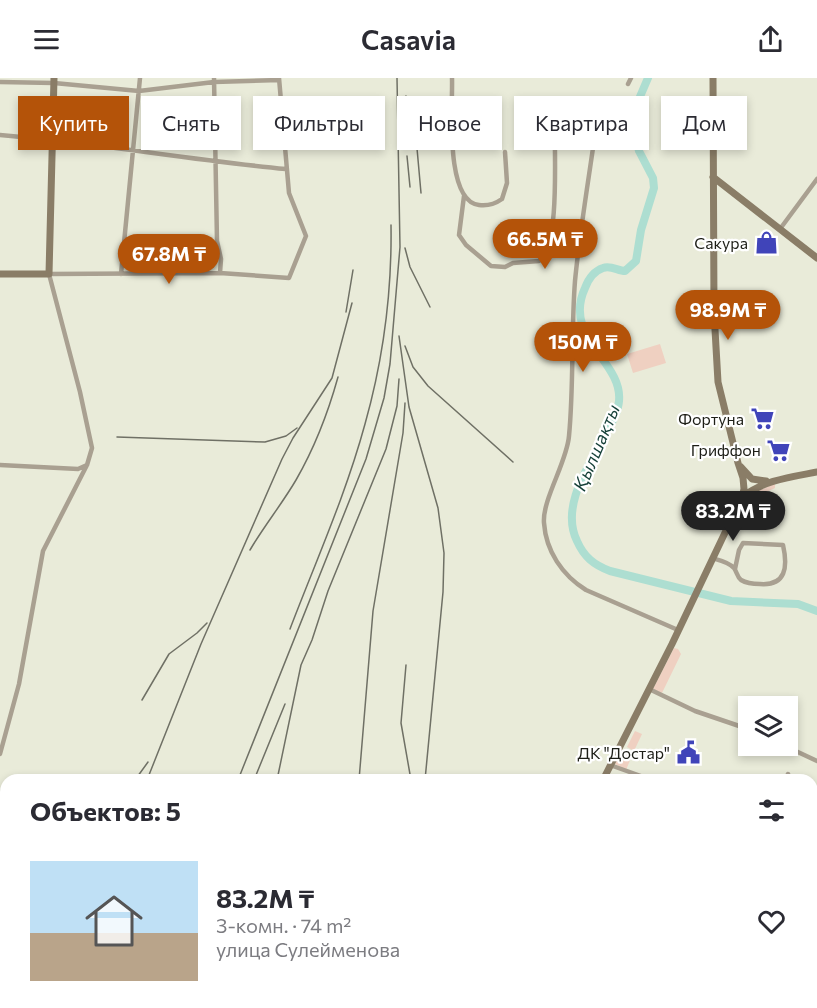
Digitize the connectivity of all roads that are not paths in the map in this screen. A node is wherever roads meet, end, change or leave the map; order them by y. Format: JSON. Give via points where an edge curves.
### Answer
{"nodes":[{"id":1,"x":141,"y":78,"type":"edge"},
{"id":2,"x":452,"y":78,"type":"edge"},
{"id":3,"x":631,"y":78,"type":"edge"},
{"id":4,"x":713,"y":78,"type":"edge"},
{"id":5,"x":279,"y":79,"type":"edge"},
{"id":6,"x":54,"y":80,"type":"edge"},
{"id":7,"x":214,"y":80,"type":"edge"},
{"id":8,"x":0,"y":82,"type":"edge"},
{"id":9,"x":628,"y":84,"type":"dead end"},
{"id":10,"x":139,"y":91,"type":"junction"},
{"id":11,"x":53,"y":96,"type":"edge"},
{"id":12,"x":0,"y":135,"type":"edge"},
{"id":13,"x":18,"y":137,"type":"edge"},
{"id":14,"x":129,"y":148,"type":"edge"},
{"id":15,"x":135,"y":149,"type":"junction"},
{"id":16,"x":52,"y":150,"type":"edge"},
{"id":17,"x":505,"y":152,"type":"dead end"},
{"id":18,"x":215,"y":162,"type":"junction"},
{"id":19,"x":286,"y":169,"type":"junction"},
{"id":20,"x":713,"y":177,"type":"junction"},
{"id":21,"x":817,"y":179,"type":"edge"},
{"id":22,"x":464,"y":196,"type":"junction"},
{"id":23,"x":780,"y":229,"type":"junction"},
{"id":24,"x":817,"y":258,"type":"edge"},
{"id":25,"x":0,"y":273,"type":"edge"},
{"id":26,"x":220,"y":273,"type":"junction"},
{"id":27,"x":49,"y":274,"type":"junction"},
{"id":28,"x":121,"y":274,"type":"junction"},
{"id":29,"x":738,"y":463,"type":"junction"},
{"id":30,"x":0,"y":465,"type":"edge"},
{"id":31,"x":87,"y":465,"type":"junction"},
{"id":32,"x":817,"y":472,"type":"edge"},
{"id":33,"x":772,"y":481,"type":"junction"},
{"id":34,"x":742,"y":497,"type":"junction"},
{"id":35,"x":712,"y":558,"type":"junction"},
{"id":36,"x":735,"y":569,"type":"junction"},
{"id":37,"x":678,"y":630,"type":"junction"},
{"id":38,"x":649,"y":689,"type":"junction"},
{"id":39,"x":738,"y":726,"type":"edge"},
{"id":40,"x":798,"y":752,"type":"edge"},
{"id":41,"x":0,"y":754,"type":"edge"},
{"id":42,"x":817,"y":761,"type":"edge"},
{"id":43,"x":610,"y":765,"type":"junction"},
{"id":44,"x":606,"y":774,"type":"edge"},
{"id":45,"x":635,"y":774,"type":"edge"}],
"edges":[{"from":1,"to":10,"type":"street"},
{"from":2,"to":22,"type":"street","via":[[453,160]]},
{"from":3,"to":9,"type":"street"},
{"from":4,"to":20,"type":"street"},
{"from":5,"to":7,"type":"street"},
{"from":5,"to":19,"type":"street"},
{"from":6,"to":8,"type":"street"},
{"from":6,"to":10,"type":"street"},
{"from":6,"to":11,"type":"street"},
{"from":7,"to":10,"type":"street"},
{"from":7,"to":18,"type":"street"},
{"from":10,"to":15,"type":"street"},
{"from":12,"to":13,"type":"street"},
{"from":14,"to":15,"type":"street"},
{"from":15,"to":18,"type":"street"},
{"from":15,"to":28,"type":"street"},
{"from":16,"to":27,"type":"street"},
{"from":17,"to":22,"type":"street","via":[[506,188],[502,199],[479,205]]},
{"from":18,"to":19,"type":"street"},
{"from":18,"to":26,"type":"street"},
{"from":19,"to":26,"type":"street","via":[[289,193],[306,236],[289,278]]},
{"from":20,"to":23,"type":"street"},
{"from":20,"to":29,"type":"street","via":[[718,382]]},
{"from":21,"to":23,"type":"street"},
{"from":22,"to":37,"type":"street","via":[[459,235],[484,262],[505,267],[542,259],[554,214],[556,109],[588,110],[594,117],[596,127],[575,280],[569,438],[544,514],[548,542],[558,565],[576,584]]},
{"from":23,"to":24,"type":"street"},
{"from":25,"to":27,"type":"street"},
{"from":26,"to":28,"type":"street"},
{"from":27,"to":28,"type":"street"},
{"from":27,"to":31,"type":"street","via":[[92,448]]},
{"from":29,"to":33,"type":"street","via":[[752,479]]},
{"from":29,"to":34,"type":"street","via":[[744,485]]},
{"from":30,"to":31,"type":"street","via":[[78,469]]},
{"from":31,"to":41,"type":"street","via":[[43,551],[19,684]]},
{"from":32,"to":33,"type":"street"},
{"from":33,"to":34,"type":"street"},
{"from":34,"to":35,"type":"street"},
{"from":35,"to":36,"type":"street"},
{"from":35,"to":37,"type":"street"},
{"from":36,"to":36,"type":"street","via":[[743,543],[783,545],[784,570],[776,583],[747,582],[738,577]]},
{"from":37,"to":38,"type":"street"},
{"from":38,"to":39,"type":"street"},
{"from":38,"to":43,"type":"street"},
{"from":40,"to":42,"type":"street"},
{"from":43,"to":44,"type":"street"},
{"from":43,"to":45,"type":"street"}]}
